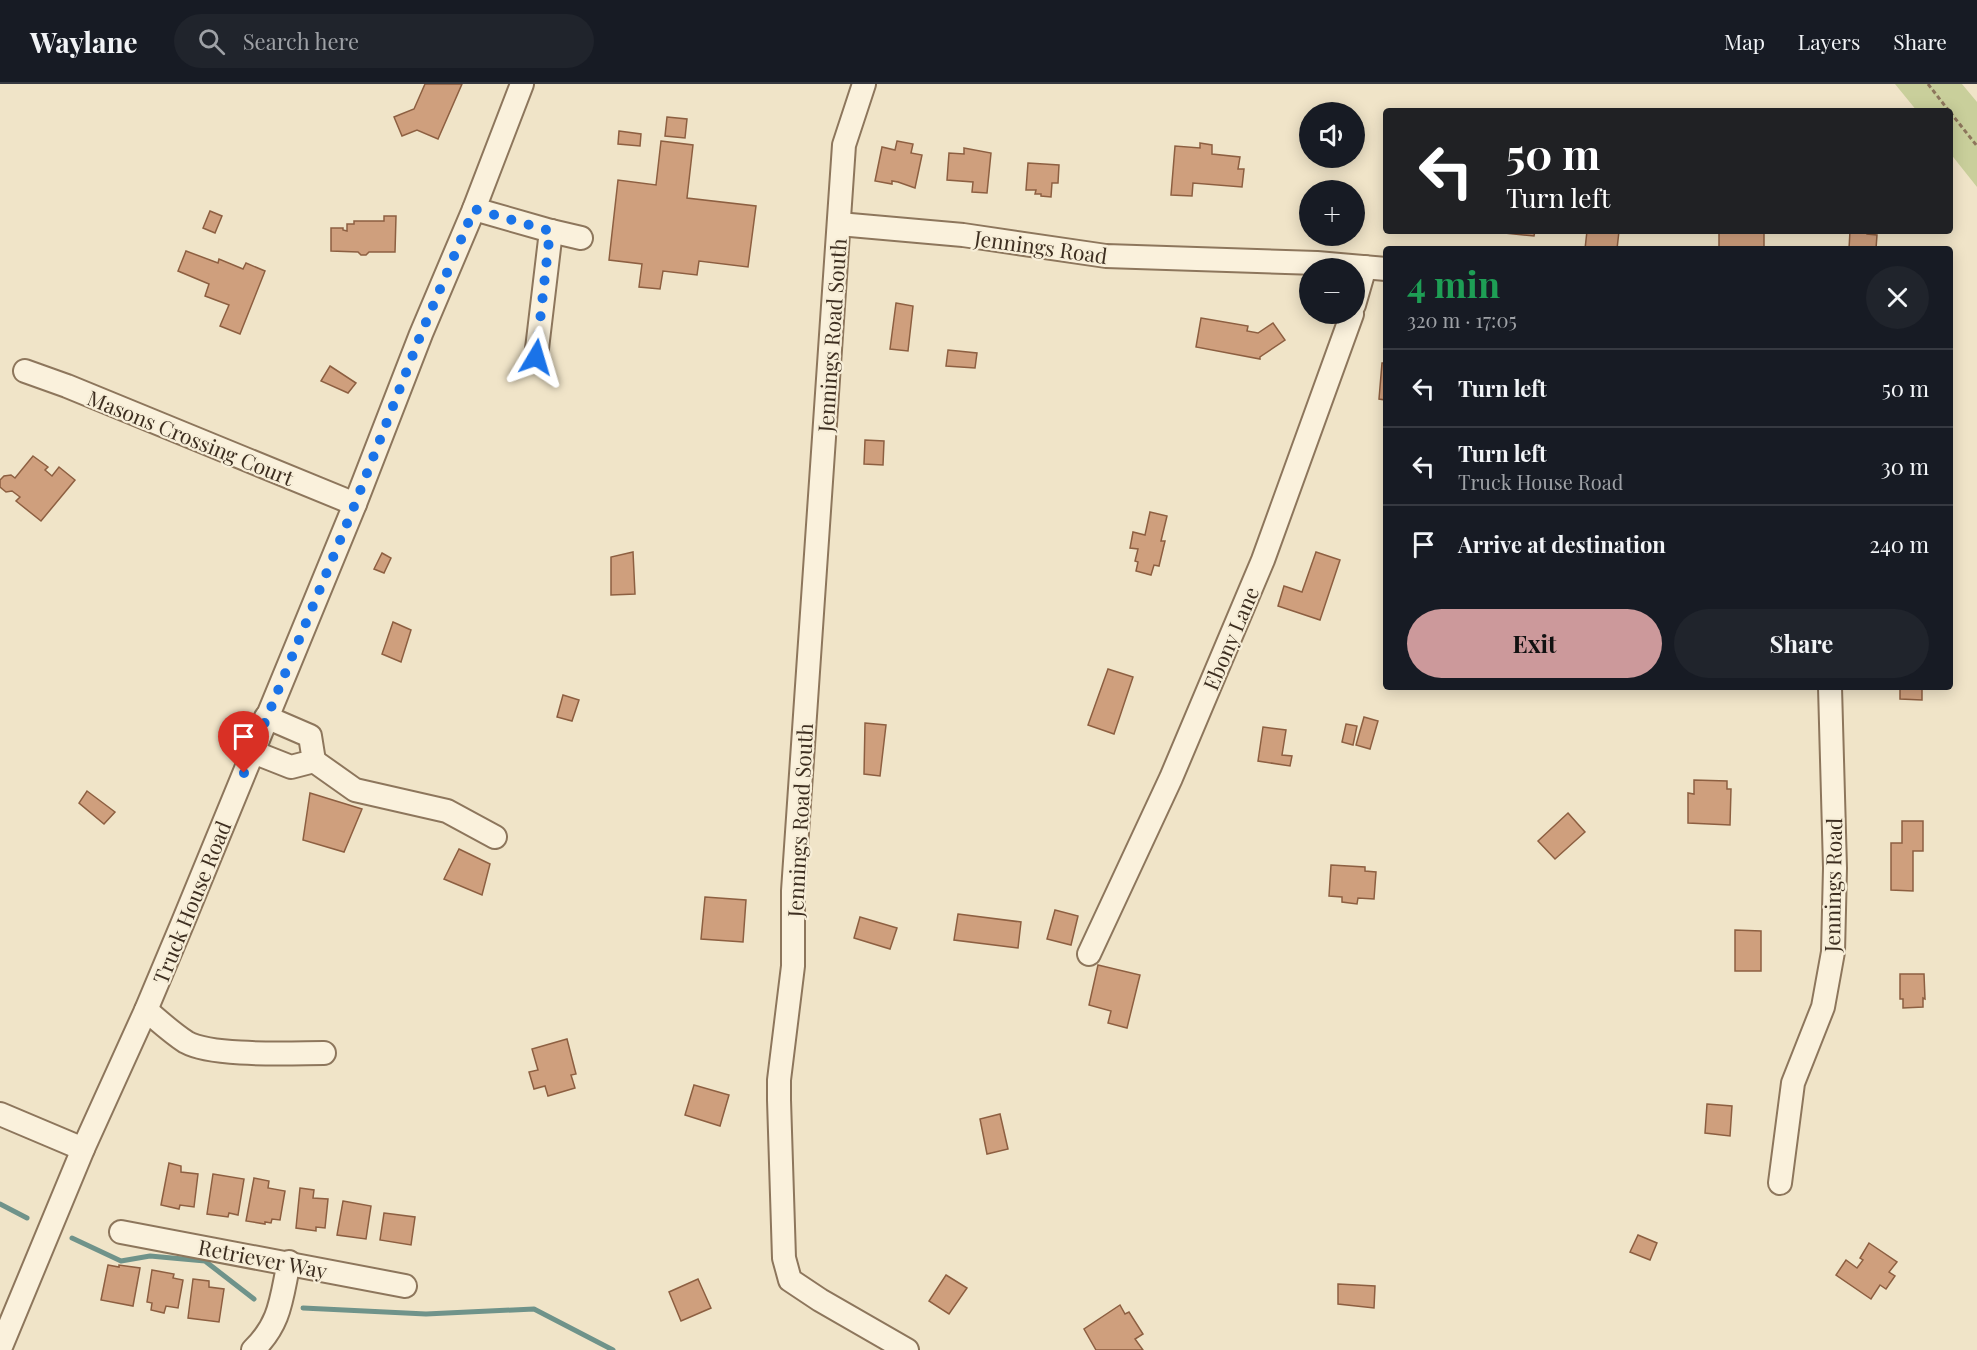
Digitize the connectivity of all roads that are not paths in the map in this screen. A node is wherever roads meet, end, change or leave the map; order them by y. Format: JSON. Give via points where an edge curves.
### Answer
{"nodes":[{"id":1,"x":522,"y":84,"type":"edge"},
{"id":2,"x":864,"y":84,"type":"edge"},
{"id":3,"x":474,"y":209,"type":"junction"},
{"id":4,"x":839,"y":224,"type":"junction"},
{"id":5,"x":550,"y":231,"type":"junction"},
{"id":6,"x":581,"y":238,"type":"dead end"},
{"id":7,"x":1375,"y":268,"type":"edge"},
{"id":8,"x":1365,"y":286,"type":"edge"},
{"id":9,"x":1348,"y":324,"type":"edge"},
{"id":10,"x":536,"y":357,"type":"dead end"},
{"id":11,"x":25,"y":371,"type":"dead end"},
{"id":12,"x":355,"y":504,"type":"junction"},
{"id":13,"x":1830,"y":690,"type":"edge"},
{"id":14,"x":266,"y":717,"type":"junction"},
{"id":15,"x":253,"y":752,"type":"junction"},
{"id":16,"x":314,"y":761,"type":"junction"},
{"id":17,"x":495,"y":837,"type":"dead end"},
{"id":18,"x":1089,"y":954,"type":"dead end"},
{"id":19,"x":146,"y":1010,"type":"junction"},
{"id":20,"x":324,"y":1053,"type":"dead end"},
{"id":21,"x":0,"y":1114,"type":"edge"},
{"id":22,"x":84,"y":1149,"type":"junction"},
{"id":23,"x":1780,"y":1183,"type":"dead end"},
{"id":24,"x":121,"y":1232,"type":"dead end"},
{"id":25,"x":289,"y":1262,"type":"junction"},
{"id":26,"x":405,"y":1286,"type":"dead end"},
{"id":27,"x":0,"y":1349,"type":"edge"},
{"id":28,"x":253,"y":1350,"type":"edge"},
{"id":29,"x":907,"y":1350,"type":"edge"}],
"edges":[{"from":1,"to":3,"type":"street","name":"Truck House Road"},
{"from":2,"to":4,"type":"street","via":[[844,145]]},
{"from":3,"to":5,"type":"street"},
{"from":3,"to":12,"type":"street","name":"Truck House Road"},
{"from":4,"to":7,"type":"street","name":"Jennings Road","via":[[963,235],[1106,256]]},
{"from":4,"to":29,"type":"street","name":"Jennings Road South","via":[[793,891],[793,966],[779,1080],[784,1258],[790,1280]]},
{"from":5,"to":6,"type":"street"},
{"from":5,"to":10,"type":"street"},
{"from":7,"to":8,"type":"street"},
{"from":9,"to":18,"type":"street","name":"Ebony Lane","via":[[1263,560],[1171,778]]},
{"from":11,"to":12,"type":"street","name":"Masons Crossing Court"},
{"from":12,"to":14,"type":"street","name":"Truck House Road"},
{"from":13,"to":23,"type":"street","name":"Jennings Road","via":[[1835,935],[1823,1007],[1793,1083]]},
{"from":14,"to":15,"type":"street","name":"Truck House Road"},
{"from":14,"to":16,"type":"street","via":[[310,736]]},
{"from":15,"to":16,"type":"street","via":[[291,767]]},
{"from":15,"to":19,"type":"street","name":"Truck House Road"},
{"from":16,"to":17,"type":"street","via":[[355,790],[447,811]]},
{"from":19,"to":20,"type":"street","via":[[188,1042],[209,1049]]},
{"from":19,"to":22,"type":"street","name":"Truck House Road"},
{"from":21,"to":22,"type":"street"},
{"from":22,"to":27,"type":"street","name":"Truck House Road"},
{"from":24,"to":25,"type":"street","name":"Retriever Way"},
{"from":25,"to":26,"type":"street","name":"Retriever Way"},
{"from":25,"to":28,"type":"street","via":[[278,1314],[271,1330]]}]}
